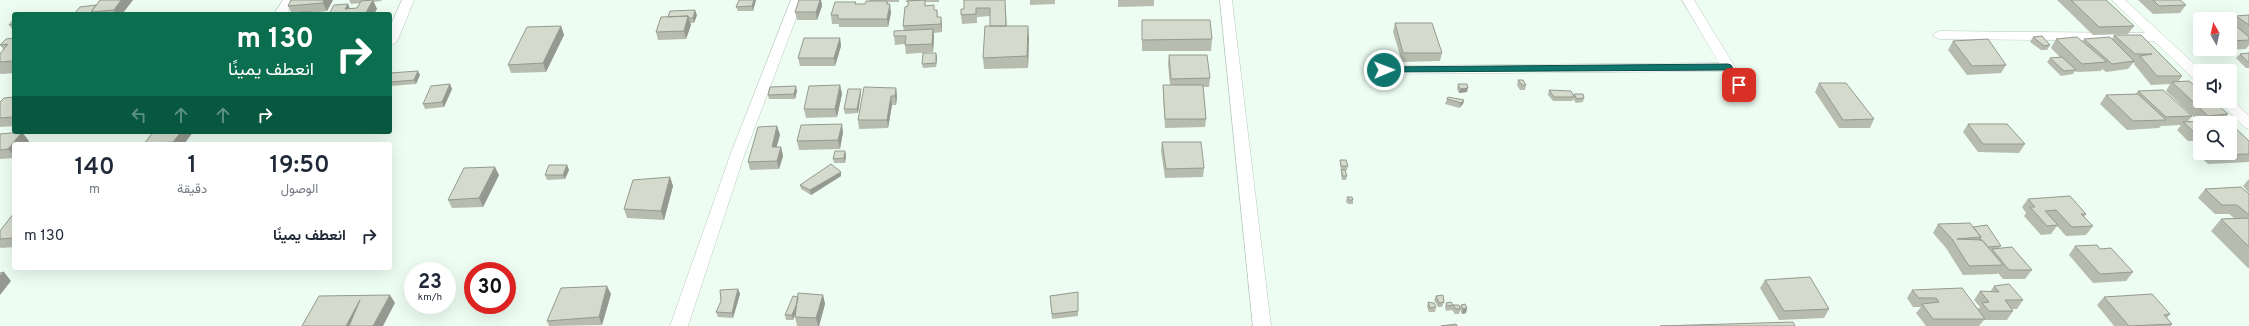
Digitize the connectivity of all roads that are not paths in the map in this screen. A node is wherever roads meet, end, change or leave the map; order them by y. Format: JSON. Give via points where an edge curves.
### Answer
{"nodes":[{"id":1,"x":289,"y":0,"type":"edge"},
{"id":2,"x":408,"y":0,"type":"edge"},
{"id":3,"x":797,"y":0,"type":"edge"},
{"id":4,"x":1226,"y":0,"type":"edge"},
{"id":5,"x":1688,"y":0,"type":"edge"},
{"id":6,"x":2118,"y":0,"type":"edge"},
{"id":7,"x":281,"y":12,"type":"edge"},
{"id":8,"x":1939,"y":35,"type":"dead end"},
{"id":9,"x":392,"y":37,"type":"edge"},
{"id":10,"x":2157,"y":37,"type":"junction"},
{"id":11,"x":1728,"y":67,"type":"junction"},
{"id":12,"x":1384,"y":70,"type":"dead end"},
{"id":13,"x":2193,"y":71,"type":"edge"},
{"id":14,"x":1739,"y":85,"type":"dead end"},
{"id":15,"x":2233,"y":108,"type":"edge"},
{"id":16,"x":2249,"y":123,"type":"edge"},
{"id":17,"x":679,"y":326,"type":"edge"},
{"id":18,"x":1262,"y":326,"type":"edge"}],
"edges":[{"from":1,"to":7,"type":"street"},
{"from":2,"to":9,"type":"street"},
{"from":3,"to":17,"type":"street","via":[[738,153]]},
{"from":4,"to":18,"type":"street"},
{"from":5,"to":11,"type":"street"},
{"from":6,"to":10,"type":"street"},
{"from":8,"to":10,"type":"street"},
{"from":10,"to":13,"type":"street"},
{"from":11,"to":12,"type":"street"},
{"from":11,"to":14,"type":"street"},
{"from":15,"to":16,"type":"street"}]}
